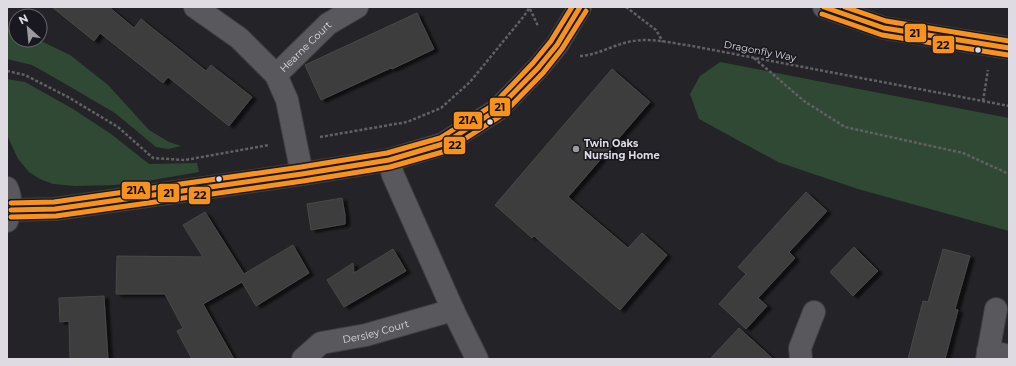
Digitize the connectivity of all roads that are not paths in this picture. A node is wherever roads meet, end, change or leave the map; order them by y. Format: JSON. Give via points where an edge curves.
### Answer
{"nodes":[{"id":1,"x":195,"y":7,"type":"edge"},
{"id":2,"x":357,"y":7,"type":"edge"},
{"id":3,"x":580,"y":7,"type":"edge"},
{"id":4,"x":824,"y":7,"type":"edge"},
{"id":5,"x":1001,"y":46,"type":"edge"},
{"id":6,"x":276,"y":75,"type":"junction"},
{"id":7,"x":389,"y":160,"type":"junction"},
{"id":8,"x":302,"y":174,"type":"junction"},
{"id":9,"x":7,"y":188,"type":"edge"},
{"id":10,"x":9,"y":215,"type":"edge"},
{"id":11,"x":996,"y":309,"type":"dead end"},
{"id":12,"x":453,"y":310,"type":"junction"},
{"id":13,"x":814,"y":312,"type":"dead end"},
{"id":14,"x":988,"y":355,"type":"edge"},
{"id":15,"x":1009,"y":356,"type":"edge"},
{"id":16,"x":303,"y":359,"type":"edge"},
{"id":17,"x":477,"y":359,"type":"edge"},
{"id":18,"x":801,"y":359,"type":"edge"}],
"edges":[{"from":1,"to":6,"type":"street","name":"Hearne Court","via":[[239,38]]},
{"from":2,"to":6,"type":"street","name":"Hearne Court","via":[[328,24]]},
{"from":3,"to":7,"type":"street","via":[[557,45],[497,110],[443,144]]},
{"from":4,"to":5,"type":"street","via":[[884,28]]},
{"from":6,"to":8,"type":"street","name":"Hearne Court","via":[[287,100]]},
{"from":7,"to":8,"type":"street"},
{"from":7,"to":12,"type":"street","via":[[393,175]]},
{"from":8,"to":10,"type":"street"},
{"from":9,"to":10,"type":"street","via":[[10,194]]},
{"from":11,"to":14,"type":"street"},
{"from":12,"to":16,"type":"street","name":"Dersley Court","via":[[366,335],[321,343]]},
{"from":12,"to":17,"type":"street"},
{"from":13,"to":18,"type":"street","via":[[800,348]]},
{"from":14,"to":15,"type":"street"}]}
